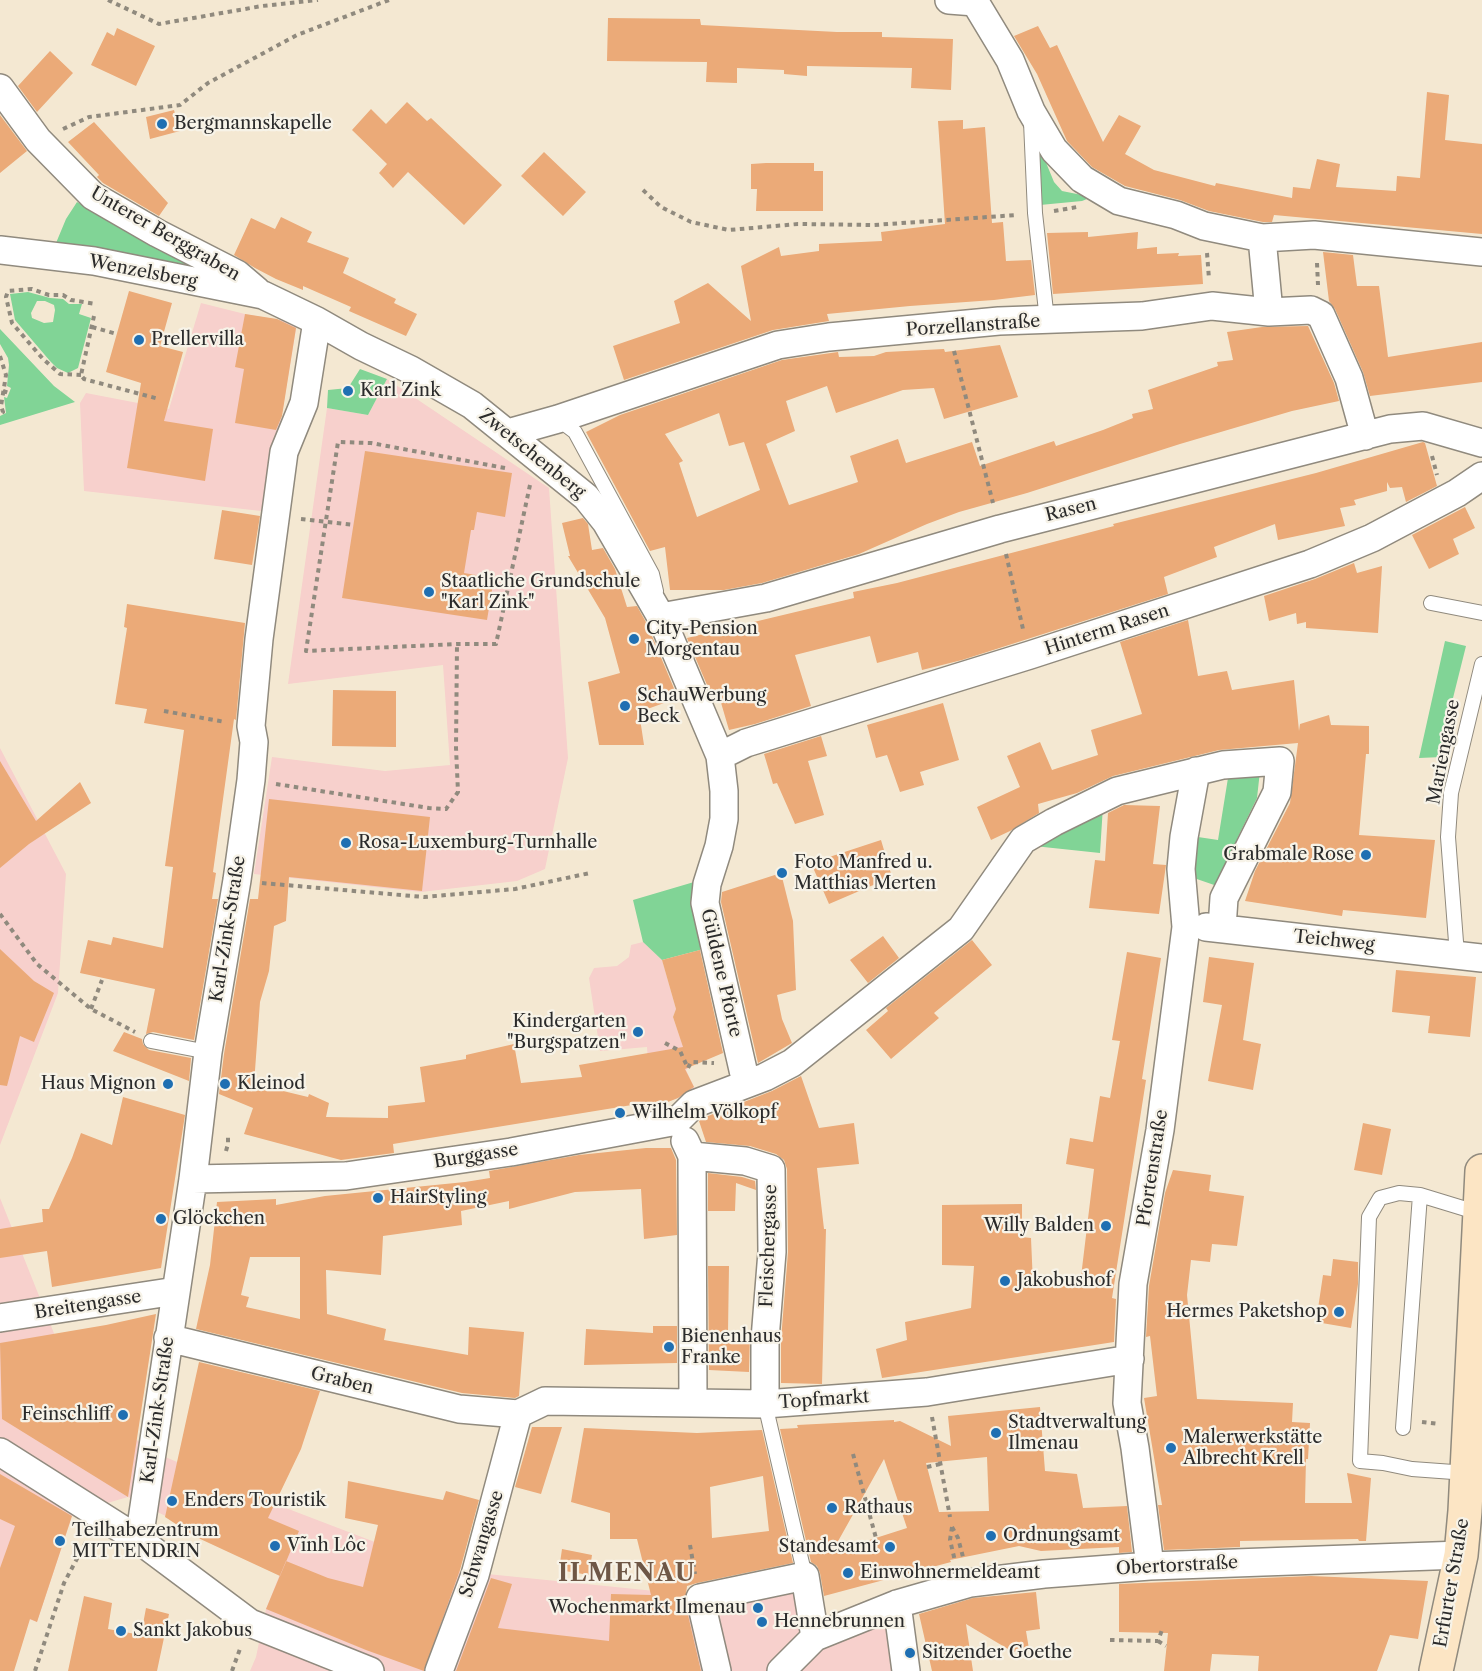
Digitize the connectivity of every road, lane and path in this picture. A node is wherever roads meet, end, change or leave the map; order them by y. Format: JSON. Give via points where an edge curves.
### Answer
{"nodes":[{"id":1,"x":108,"y":0,"type":"edge"},
{"id":2,"x":318,"y":0,"type":"edge"},
{"id":3,"x":389,"y":0,"type":"edge"},
{"id":4,"x":949,"y":0,"type":"edge"},
{"id":5,"x":976,"y":1,"type":"edge"},
{"id":6,"x":0,"y":88,"type":"edge"},
{"id":7,"x":1031,"y":111,"type":"junction"},
{"id":8,"x":38,"y":140,"type":"junction"},
{"id":9,"x":643,"y":190,"type":"dead end"},
{"id":10,"x":1119,"y":201,"type":"junction"},
{"id":11,"x":1035,"y":213,"type":"junction"},
{"id":12,"x":1204,"y":226,"type":"junction"},
{"id":13,"x":1314,"y":235,"type":"junction"},
{"id":14,"x":1262,"y":238,"type":"junction"},
{"id":15,"x":0,"y":250,"type":"edge"},
{"id":16,"x":1482,"y":252,"type":"edge"},
{"id":17,"x":263,"y":295,"type":"junction"},
{"id":18,"x":96,"y":304,"type":"dead end"},
{"id":19,"x":1212,"y":306,"type":"junction"},
{"id":20,"x":1269,"y":312,"type":"junction"},
{"id":21,"x":1321,"y":315,"type":"junction"},
{"id":22,"x":94,"y":316,"type":"dead end"},
{"id":23,"x":1047,"y":320,"type":"junction"},
{"id":24,"x":317,"y":321,"type":"junction"},
{"id":25,"x":92,"y":327,"type":"junction"},
{"id":26,"x":948,"y":327,"type":"junction"},
{"id":27,"x":117,"y":334,"type":"dead end"},
{"id":28,"x":0,"y":356,"type":"edge"},
{"id":29,"x":81,"y":375,"type":"junction"},
{"id":30,"x":3,"y":392,"type":"junction"},
{"id":31,"x":9,"y":393,"type":"dead end"},
{"id":32,"x":159,"y":399,"type":"dead end"},
{"id":33,"x":0,"y":413,"type":"edge"},
{"id":34,"x":558,"y":419,"type":"junction"},
{"id":35,"x":1423,"y":426,"type":"junction"},
{"id":36,"x":508,"y":433,"type":"junction"},
{"id":37,"x":1365,"y":436,"type":"junction"},
{"id":38,"x":1482,"y":443,"type":"edge"},
{"id":39,"x":544,"y":464,"type":"junction"},
{"id":40,"x":508,"y":469,"type":"dead end"},
{"id":41,"x":1482,"y":476,"type":"edge"},
{"id":42,"x":1444,"y":499,"type":"junction"},
{"id":43,"x":276,"y":517,"type":"junction"},
{"id":44,"x":326,"y":522,"type":"junction"},
{"id":45,"x":354,"y":525,"type":"dead end"},
{"id":46,"x":1000,"y":529,"type":"junction"},
{"id":47,"x":1431,"y":603,"type":"dead end"},
{"id":48,"x":1482,"y":613,"type":"edge"},
{"id":49,"x":661,"y":617,"type":"junction"},
{"id":50,"x":457,"y":644,"type":"junction"},
{"id":51,"x":1030,"y":655,"type":"junction"},
{"id":52,"x":1482,"y":664,"type":"edge"},
{"id":53,"x":164,"y":711,"type":"dead end"},
{"id":54,"x":251,"y":726,"type":"junction"},
{"id":55,"x":720,"y":756,"type":"junction"},
{"id":56,"x":1196,"y":771,"type":"junction"},
{"id":57,"x":251,"y":780,"type":"junction"},
{"id":58,"x":590,"y":873,"type":"dead end"},
{"id":59,"x":237,"y":880,"type":"junction"},
{"id":60,"x":0,"y":914,"type":"edge"},
{"id":61,"x":1186,"y":927,"type":"junction"},
{"id":62,"x":1222,"y":928,"type":"junction"},
{"id":63,"x":1470,"y":957,"type":"edge"},
{"id":64,"x":102,"y":980,"type":"dead end"},
{"id":65,"x":91,"y":1010,"type":"junction"},
{"id":66,"x":151,"y":1041,"type":"joint"},
{"id":67,"x":665,"y":1043,"type":"dead end"},
{"id":68,"x":210,"y":1062,"type":"junction"},
{"id":69,"x":721,"y":1063,"type":"dead end"},
{"id":70,"x":746,"y":1083,"type":"junction"},
{"id":71,"x":677,"y":1121,"type":"junction"},
{"id":72,"x":228,"y":1134,"type":"dead end"},
{"id":73,"x":228,"y":1144,"type":"dead end"},
{"id":74,"x":692,"y":1156,"type":"junction"},
{"id":75,"x":1482,"y":1171,"type":"edge"},
{"id":76,"x":193,"y":1179,"type":"junction"},
{"id":77,"x":1420,"y":1195,"type":"junction"},
{"id":78,"x":1479,"y":1213,"type":"junction"},
{"id":79,"x":176,"y":1291,"type":"junction"},
{"id":80,"x":0,"y":1318,"type":"edge"},
{"id":81,"x":168,"y":1338,"type":"junction"},
{"id":82,"x":1130,"y":1359,"type":"junction"},
{"id":83,"x":927,"y":1392,"type":"junction"},
{"id":84,"x":693,"y":1402,"type":"junction"},
{"id":85,"x":765,"y":1404,"type":"junction"},
{"id":86,"x":518,"y":1414,"type":"junction"},
{"id":87,"x":1403,"y":1428,"type":"dead end"},
{"id":88,"x":0,"y":1452,"type":"edge"},
{"id":89,"x":853,"y":1454,"type":"dead end"},
{"id":90,"x":940,"y":1464,"type":"junction"},
{"id":91,"x":927,"y":1467,"type":"dead end"},
{"id":92,"x":1467,"y":1473,"type":"junction"},
{"id":93,"x":100,"y":1516,"type":"junction"},
{"id":94,"x":950,"y":1517,"type":"dead end"},
{"id":95,"x":952,"y":1527,"type":"dead end"},
{"id":96,"x":876,"y":1538,"type":"dead end"},
{"id":97,"x":139,"y":1540,"type":"junction"},
{"id":98,"x":1461,"y":1555,"type":"junction"},
{"id":99,"x":1150,"y":1566,"type":"junction"},
{"id":100,"x":805,"y":1576,"type":"junction"},
{"id":101,"x":962,"y":1585,"type":"junction"},
{"id":102,"x":897,"y":1604,"type":"junction"},
{"id":103,"x":1163,"y":1627,"type":"dead end"},
{"id":104,"x":814,"y":1637,"type":"junction"},
{"id":105,"x":1110,"y":1640,"type":"dead end"},
{"id":106,"x":1158,"y":1641,"type":"junction"},
{"id":107,"x":1166,"y":1646,"type":"dead end"},
{"id":108,"x":35,"y":1671,"type":"edge"},
{"id":109,"x":370,"y":1671,"type":"edge"},
{"id":110,"x":439,"y":1671,"type":"edge"},
{"id":111,"x":717,"y":1671,"type":"edge"},
{"id":112,"x":781,"y":1671,"type":"edge"},
{"id":113,"x":906,"y":1671,"type":"edge"},
{"id":114,"x":1436,"y":1671,"type":"edge"}],
"edges":[{"from":1,"to":2,"type":"path","via":[[159,24]]},
{"from":3,"to":8,"type":"path","via":[[297,35],[208,83],[180,105],[89,117]]},
{"from":4,"to":5,"type":"street"},
{"from":5,"to":7,"type":"street","via":[[1010,60]]},
{"from":6,"to":8,"type":"street","name":"Unterer Berggraben"},
{"from":7,"to":10,"type":"street","via":[[1054,150],[1068,165],[1082,179]]},
{"from":7,"to":11,"type":"lane"},
{"from":8,"to":17,"type":"street","name":"Unterer Berggraben","via":[[93,196],[237,274]]},
{"from":9,"to":11,"type":"path","via":[[661,207],[691,222],[729,230],[798,224],[874,225]]},
{"from":10,"to":11,"type":"path"},
{"from":10,"to":12,"type":"street"},
{"from":11,"to":23,"type":"lane"},
{"from":12,"to":14,"type":"street"},
{"from":12,"to":19,"type":"path"},
{"from":13,"to":14,"type":"street"},
{"from":13,"to":16,"type":"street"},
{"from":13,"to":21,"type":"path"},
{"from":14,"to":20,"type":"street"},
{"from":15,"to":17,"type":"street","name":"Wenzelsberg","via":[[94,261]]},
{"from":17,"to":24,"type":"street","name":"Wenzelsberg"},
{"from":18,"to":29,"type":"path","via":[[32,289],[8,291],[6,297],[12,323],[43,359],[60,374]]},
{"from":19,"to":20,"type":"street","name":"Porzellanstraße"},
{"from":19,"to":23,"type":"street","name":"Porzellanstraße","via":[[1142,316]]},
{"from":20,"to":21,"type":"street","name":"Porzellanstraße","via":[[1311,310]]},
{"from":21,"to":37,"type":"street","via":[[1349,378]]},
{"from":22,"to":25,"type":"path"},
{"from":23,"to":26,"type":"street","name":"Porzellanstraße"},
{"from":24,"to":36,"type":"street","name":"Zwetschenberg","via":[[472,405]]},
{"from":24,"to":43,"type":"street","name":"Karl-Zink-Straße","via":[[304,403],[284,452]]},
{"from":25,"to":27,"type":"path"},
{"from":25,"to":29,"type":"path"},
{"from":26,"to":34,"type":"street","name":"Porzellanstraße","via":[[778,345]]},
{"from":26,"to":46,"type":"path"},
{"from":28,"to":30,"type":"path","via":[[6,375]]},
{"from":29,"to":32,"type":"path"},
{"from":30,"to":31,"type":"path"},
{"from":30,"to":33,"type":"path"},
{"from":34,"to":36,"type":"street","name":"Porzellanstraße"},
{"from":34,"to":49,"type":"lane","via":[[575,432],[652,574]]},
{"from":35,"to":37,"type":"street","name":"Rasen"},
{"from":35,"to":38,"type":"street","name":"Rasen"},
{"from":35,"to":42,"type":"path"},
{"from":36,"to":39,"type":"street","name":"Zwetschenberg"},
{"from":37,"to":46,"type":"street","name":"Rasen"},
{"from":39,"to":49,"type":"street","name":"Zwetschenberg","via":[[586,497],[606,522]]},
{"from":39,"to":50,"type":"path","via":[[532,476],[496,644]]},
{"from":40,"to":44,"type":"path","via":[[371,443],[338,442]]},
{"from":41,"to":42,"type":"street","name":"Hinterm Rasen"},
{"from":42,"to":51,"type":"street","name":"Hinterm Rasen","via":[[1372,538],[1311,564]]},
{"from":43,"to":44,"type":"path"},
{"from":43,"to":54,"type":"street","name":"Karl-Zink-Straße"},
{"from":44,"to":45,"type":"path"},
{"from":44,"to":50,"type":"path","via":[[306,651]]},
{"from":46,"to":49,"type":"street","name":"Rasen","via":[[766,598]]},
{"from":46,"to":51,"type":"path"},
{"from":47,"to":48,"type":"lane"},
{"from":49,"to":55,"type":"street","name":"Zwetschenberg"},
{"from":50,"to":57,"type":"path","via":[[458,792],[446,808]]},
{"from":51,"to":55,"type":"street","name":"Hinterm Rasen","via":[[746,742]]},
{"from":52,"to":63,"type":"lane","name":"Mariengasse","via":[[1451,793],[1448,837]]},
{"from":53,"to":54,"type":"path"},
{"from":54,"to":57,"type":"street","name":"Karl-Zink-Straße"},
{"from":55,"to":70,"type":"street","name":"Güldene Pforte","via":[[724,819],[705,903]]},
{"from":56,"to":61,"type":"street","name":"Pfortenstraße","via":[[1181,869]]},
{"from":56,"to":62,"type":"street","via":[[1280,761],[1277,792],[1224,898]]},
{"from":56,"to":70,"type":"street","via":[[1116,791],[1023,840],[961,929],[792,1063]]},
{"from":57,"to":59,"type":"street","name":"Karl-Zink-Straße"},
{"from":58,"to":59,"type":"path","via":[[514,889],[424,897]]},
{"from":59,"to":68,"type":"street","name":"Karl-Zink-Straße"},
{"from":60,"to":65,"type":"path","via":[[37,964]]},
{"from":61,"to":62,"type":"street","name":"Teichweg"},
{"from":61,"to":82,"type":"street","name":"Pfortenstraße","via":[[1160,1130],[1133,1284]]},
{"from":62,"to":63,"type":"street","name":"Teichweg"},
{"from":64,"to":65,"type":"path"},
{"from":65,"to":66,"type":"path"},
{"from":66,"to":68,"type":"lane"},
{"from":67,"to":69,"type":"path","via":[[680,1051],[688,1068],[691,1062]]},
{"from":68,"to":76,"type":"street","name":"Karl-Zink-Straße"},
{"from":70,"to":71,"type":"street","name":"Burggasse","via":[[694,1104]]},
{"from":71,"to":74,"type":"street"},
{"from":71,"to":76,"type":"street","name":"Burggasse","via":[[511,1152],[346,1176]]},
{"from":72,"to":73,"type":"path"},
{"from":74,"to":84,"type":"street"},
{"from":74,"to":85,"type":"street","name":"Fleischergasse","via":[[745,1161],[771,1169],[772,1252]]},
{"from":75,"to":78,"type":"main road","name":"Erfurter Straße"},
{"from":76,"to":79,"type":"street","name":"Karl-Zink-Straße"},
{"from":77,"to":78,"type":"lane"},
{"from":77,"to":87,"type":"lane"},
{"from":77,"to":92,"type":"lane","via":[[1399,1193],[1380,1198],[1369,1217],[1360,1461]]},
{"from":78,"to":92,"type":"main road","name":"Erfurter Straße"},
{"from":79,"to":80,"type":"street","name":"Breitengasse"},
{"from":79,"to":81,"type":"street","name":"Karl-Zink-Straße"},
{"from":81,"to":86,"type":"street","name":"Graben","via":[[459,1409]]},
{"from":81,"to":97,"type":"street","name":"Karl-Zink-Straße"},
{"from":82,"to":83,"type":"street","name":"Topfmarkt"},
{"from":82,"to":99,"type":"street","name":"Pfortenstraße","via":[[1127,1403]]},
{"from":83,"to":85,"type":"street","name":"Topfmarkt"},
{"from":83,"to":90,"type":"path"},
{"from":84,"to":85,"type":"street","name":"Topfmarkt"},
{"from":84,"to":86,"type":"street","name":"Topfmarkt","via":[[545,1401]]},
{"from":85,"to":100,"type":"lane"},
{"from":86,"to":110,"type":"street","name":"Schwangasse","via":[[475,1575]]},
{"from":88,"to":93,"type":"street"},
{"from":89,"to":96,"type":"path"},
{"from":90,"to":91,"type":"path"},
{"from":90,"to":94,"type":"path"},
{"from":92,"to":98,"type":"main road","name":"Erfurter Straße"},
{"from":93,"to":97,"type":"street"},
{"from":93,"to":108,"type":"path","via":[[64,1583]]},
{"from":95,"to":101,"type":"path","via":[[950,1540]]},
{"from":97,"to":109,"type":"street","via":[[250,1623]]},
{"from":98,"to":99,"type":"street","name":"Obertorstraße"},
{"from":98,"to":114,"type":"main road","name":"Erfurter Straße"},
{"from":99,"to":101,"type":"street","name":"Obertorstraße"},
{"from":100,"to":104,"type":"street"},
{"from":100,"to":111,"type":"street","via":[[700,1598]]},
{"from":101,"to":102,"type":"street","name":"Obertorstraße"},
{"from":102,"to":104,"type":"street","name":"Obertorstraße"},
{"from":102,"to":113,"type":"street"},
{"from":103,"to":106,"type":"path"},
{"from":104,"to":112,"type":"street"},
{"from":105,"to":106,"type":"path"},
{"from":106,"to":107,"type":"path"}]}
